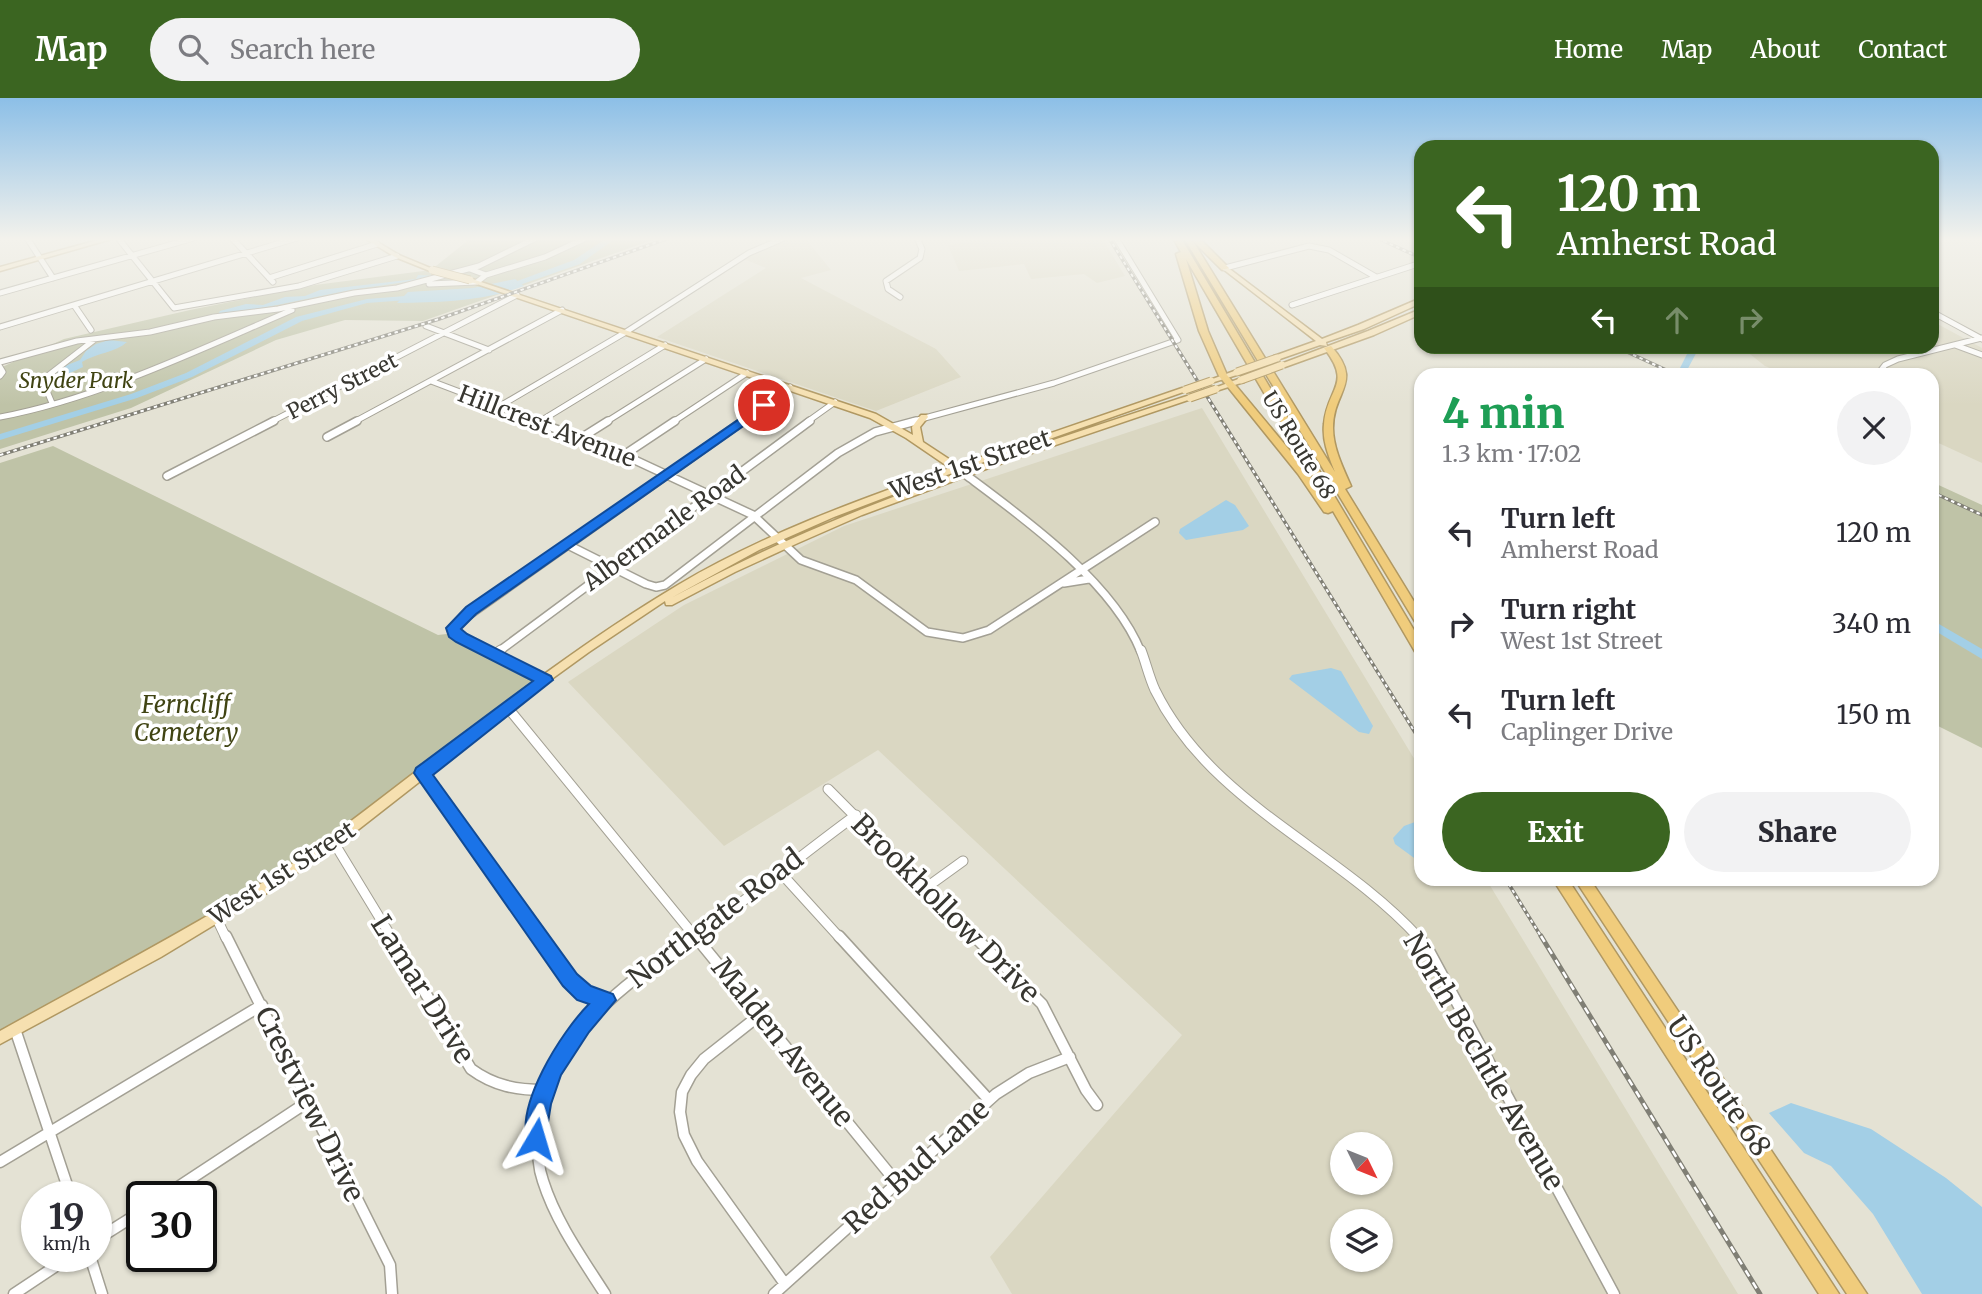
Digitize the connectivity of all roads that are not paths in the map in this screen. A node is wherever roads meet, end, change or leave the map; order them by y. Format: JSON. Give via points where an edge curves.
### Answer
{"nodes":[{"id":1,"x":111,"y":294,"type":"edge"},
{"id":2,"x":162,"y":294,"type":"edge"},
{"id":3,"x":254,"y":294,"type":"edge"},
{"id":4,"x":350,"y":294,"type":"edge"},
{"id":5,"x":513,"y":294,"type":"joint"},
{"id":6,"x":685,"y":294,"type":"edge"},
{"id":7,"x":894,"y":294,"type":"edge"},
{"id":8,"x":1151,"y":294,"type":"edge"},
{"id":9,"x":1192,"y":294,"type":"edge"},
{"id":10,"x":1208,"y":294,"type":"edge"},
{"id":11,"x":1222,"y":294,"type":"edge"},
{"id":12,"x":1259,"y":294,"type":"edge"},
{"id":13,"x":1326,"y":294,"type":"edge"},
{"id":14,"x":900,"y":298,"type":"dead end"},
{"id":15,"x":308,"y":303,"type":"junction"},
{"id":16,"x":1414,"y":303,"type":"edge"},
{"id":17,"x":74,"y":305,"type":"junction"},
{"id":18,"x":1292,"y":305,"type":"dead end"},
{"id":19,"x":562,"y":310,"type":"junction"},
{"id":20,"x":1414,"y":313,"type":"edge"},
{"id":21,"x":1939,"y":316,"type":"edge"},
{"id":22,"x":426,"y":326,"type":"dead end"},
{"id":23,"x":0,"y":327,"type":"edge"},
{"id":24,"x":91,"y":330,"type":"dead end"},
{"id":25,"x":626,"y":332,"type":"junction"},
{"id":26,"x":444,"y":333,"type":"junction"},
{"id":27,"x":97,"y":339,"type":"junction"},
{"id":28,"x":1982,"y":339,"type":"edge"},
{"id":29,"x":665,"y":345,"type":"junction"},
{"id":30,"x":1325,"y":345,"type":"junction"},
{"id":31,"x":1955,"y":345,"type":"junction"},
{"id":32,"x":1939,"y":349,"type":"edge"},
{"id":33,"x":489,"y":350,"type":"junction"},
{"id":34,"x":1918,"y":354,"type":"edge"},
{"id":35,"x":1982,"y":355,"type":"edge"},
{"id":36,"x":706,"y":359,"type":"junction"},
{"id":37,"x":1883,"y":368,"type":"edge"},
{"id":38,"x":0,"y":369,"type":"edge"},
{"id":39,"x":747,"y":373,"type":"junction"},
{"id":40,"x":136,"y":375,"type":"junction"},
{"id":41,"x":45,"y":378,"type":"junction"},
{"id":42,"x":1227,"y":380,"type":"junction"},
{"id":43,"x":431,"y":381,"type":"junction"},
{"id":44,"x":790,"y":387,"type":"junction"},
{"id":45,"x":1187,"y":394,"type":"junction"},
{"id":46,"x":835,"y":402,"type":"junction"},
{"id":47,"x":51,"y":403,"type":"junction"},
{"id":48,"x":500,"y":406,"type":"junction"},
{"id":49,"x":924,"y":418,"type":"junction"},
{"id":50,"x":0,"y":419,"type":"edge"},
{"id":51,"x":540,"y":422,"type":"junction"},
{"id":52,"x":893,"y":426,"type":"junction"},
{"id":53,"x":327,"y":437,"type":"dead end"},
{"id":54,"x":581,"y":438,"type":"junction"},
{"id":55,"x":919,"y":443,"type":"junction"},
{"id":56,"x":624,"y":455,"type":"junction"},
{"id":57,"x":956,"y":468,"type":"junction"},
{"id":58,"x":666,"y":474,"type":"junction"},
{"id":59,"x":966,"y":475,"type":"junction"},
{"id":60,"x":167,"y":476,"type":"dead end"},
{"id":61,"x":710,"y":495,"type":"junction"},
{"id":62,"x":756,"y":517,"type":"junction"},
{"id":63,"x":1155,"y":522,"type":"dead end"},
{"id":64,"x":1360,"y":522,"type":"junction"},
{"id":65,"x":781,"y":541,"type":"junction"},
{"id":66,"x":566,"y":544,"type":"junction"},
{"id":67,"x":611,"y":567,"type":"junction"},
{"id":68,"x":1082,"y":570,"type":"junction"},
{"id":69,"x":1089,"y":579,"type":"junction"},
{"id":70,"x":1061,"y":583,"type":"junction"},
{"id":71,"x":1414,"y":611,"type":"edge"},
{"id":72,"x":1401,"y":618,"type":"junction"},
{"id":73,"x":1414,"y":640,"type":"edge"},
{"id":74,"x":494,"y":655,"type":"junction"},
{"id":75,"x":545,"y":680,"type":"junction"},
{"id":76,"x":508,"y":708,"type":"junction"},
{"id":77,"x":422,"y":773,"type":"junction"},
{"id":78,"x":828,"y":789,"type":"dead end"},
{"id":79,"x":856,"y":816,"type":"junction"},
{"id":80,"x":333,"y":841,"type":"junction"},
{"id":81,"x":963,"y":861,"type":"dead end"},
{"id":82,"x":780,"y":872,"type":"junction"},
{"id":83,"x":1564,"y":886,"type":"edge"},
{"id":84,"x":1586,"y":886,"type":"edge"},
{"id":85,"x":927,"y":887,"type":"junction"},
{"id":86,"x":216,"y":917,"type":"junction"},
{"id":87,"x":696,"y":936,"type":"junction"},
{"id":88,"x":606,"y":1000,"type":"junction"},
{"id":89,"x":262,"y":1005,"type":"junction"},
{"id":90,"x":761,"y":1014,"type":"junction"},
{"id":91,"x":15,"y":1029,"type":"junction"},
{"id":92,"x":0,"y":1038,"type":"edge"},
{"id":93,"x":1070,"y":1057,"type":"junction"},
{"id":94,"x":545,"y":1090,"type":"junction"},
{"id":95,"x":989,"y":1100,"type":"junction"},
{"id":96,"x":309,"y":1101,"type":"junction"},
{"id":97,"x":1097,"y":1105,"type":"dead end"},
{"id":98,"x":50,"y":1133,"type":"junction"},
{"id":99,"x":0,"y":1163,"type":"edge"},
{"id":100,"x":66,"y":1181,"type":"edge"},
{"id":101,"x":187,"y":1181,"type":"edge"},
{"id":102,"x":897,"y":1183,"type":"junction"},
{"id":103,"x":47,"y":1272,"type":"edge"},
{"id":104,"x":95,"y":1272,"type":"edge"},
{"id":105,"x":785,"y":1284,"type":"junction"},
{"id":106,"x":14,"y":1294,"type":"edge"},
{"id":107,"x":102,"y":1294,"type":"edge"},
{"id":108,"x":392,"y":1294,"type":"edge"},
{"id":109,"x":604,"y":1294,"type":"edge"},
{"id":110,"x":774,"y":1294,"type":"edge"},
{"id":111,"x":1614,"y":1294,"type":"edge"},
{"id":112,"x":1830,"y":1294,"type":"edge"},
{"id":113,"x":1858,"y":1294,"type":"edge"}],
"edges":[{"from":1,"to":17,"type":"street"},
{"from":2,"to":3,"type":"street","via":[[171,306],[180,308]]},
{"from":4,"to":15,"type":"street"},
{"from":5,"to":19,"type":"main road"},
{"from":5,"to":26,"type":"street","name":"Perry Street"},
{"from":6,"to":25,"type":"street"},
{"from":7,"to":14,"type":"street"},
{"from":8,"to":49,"type":"street","name":"West 1st Street","via":[[1178,337],[1172,344]]},
{"from":9,"to":42,"type":"highway","via":[[1204,339]]},
{"from":10,"to":72,"type":"highway","name":"US Route 68"},
{"from":11,"to":64,"type":"highway","name":"US Route 68"},
{"from":12,"to":30,"type":"main road"},
{"from":13,"to":18,"type":"street"},
{"from":15,"to":27,"type":"street"},
{"from":15,"to":40,"type":"street"},
{"from":16,"to":30,"type":"main road","name":"West 1st Street"},
{"from":17,"to":23,"type":"street"},
{"from":17,"to":24,"type":"street"},
{"from":19,"to":25,"type":"main road"},
{"from":19,"to":33,"type":"street"},
{"from":20,"to":30,"type":"main road","name":"West 1st Street"},
{"from":21,"to":28,"type":"street"},
{"from":22,"to":26,"type":"street"},
{"from":25,"to":29,"type":"main road"},
{"from":25,"to":48,"type":"street"},
{"from":26,"to":33,"type":"street"},
{"from":26,"to":60,"type":"street","name":"Perry Street"},
{"from":27,"to":38,"type":"street","via":[[65,343]]},
{"from":27,"to":41,"type":"street"},
{"from":28,"to":31,"type":"street"},
{"from":29,"to":36,"type":"main road"},
{"from":29,"to":51,"type":"street"},
{"from":30,"to":42,"type":"main road","name":"West 1st Street","bridge":true},
{"from":30,"to":64,"type":"highway","via":[[1344,369],[1331,410],[1329,439]]},
{"from":31,"to":32,"type":"street"},
{"from":31,"to":35,"type":"street"},
{"from":33,"to":43,"type":"street"},
{"from":34,"to":37,"type":"street"},
{"from":36,"to":39,"type":"main road"},
{"from":36,"to":54,"type":"street"},
{"from":39,"to":44,"type":"main road"},
{"from":39,"to":56,"type":"street"},
{"from":40,"to":41,"type":"street"},
{"from":40,"to":47,"type":"street"},
{"from":41,"to":47,"type":"street"},
{"from":42,"to":45,"type":"main road","name":"West 1st Street","bridge":true},
{"from":42,"to":72,"type":"highway","via":[[1316,491]]},
{"from":43,"to":48,"type":"street","name":"Hillcrest Avenue"},
{"from":43,"to":53,"type":"street"},
{"from":44,"to":46,"type":"main road"},
{"from":44,"to":58,"type":"street"},
{"from":45,"to":57,"type":"main road","name":"West 1st Street"},
{"from":45,"to":59,"type":"main road","name":"West 1st Street"},
{"from":46,"to":52,"type":"main road"},
{"from":46,"to":61,"type":"street","name":"Albermarle Road"},
{"from":47,"to":50,"type":"street"},
{"from":48,"to":51,"type":"street","name":"Hillcrest Avenue"},
{"from":49,"to":52,"type":"street","name":"West 1st Street"},
{"from":49,"to":55,"type":"main road","via":[[916,428]]},
{"from":51,"to":54,"type":"street","name":"Hillcrest Avenue"},
{"from":52,"to":55,"type":"main road"},
{"from":52,"to":62,"type":"street","name":"West 1st Street","via":[[852,443]]},
{"from":54,"to":56,"type":"street","name":"Hillcrest Avenue"},
{"from":55,"to":57,"type":"main road"},
{"from":56,"to":58,"type":"street","name":"Hillcrest Avenue"},
{"from":57,"to":59,"type":"main road"},
{"from":57,"to":65,"type":"main road","name":"West 1st Street","via":[[893,490]]},
{"from":58,"to":61,"type":"street","name":"Hillcrest Avenue"},
{"from":58,"to":66,"type":"street"},
{"from":59,"to":65,"type":"main road","name":"West 1st Street"},
{"from":59,"to":68,"type":"street","name":"North Bechtle Avenue","via":[[1045,534]]},
{"from":61,"to":62,"type":"street","name":"Hillcrest Avenue"},
{"from":61,"to":67,"type":"street","name":"Albermarle Road"},
{"from":62,"to":65,"type":"street","name":"Hillcrest Avenue"},
{"from":62,"to":67,"type":"street","name":"West 1st Street","via":[[658,587]]},
{"from":63,"to":68,"type":"street","name":"Hillcrest Avenue"},
{"from":64,"to":71,"type":"highway","name":"US Route 68"},
{"from":65,"to":70,"type":"street","name":"Hillcrest Avenue","via":[[807,564],[862,584],[920,629],[945,637],[963,638],[989,630]]},
{"from":65,"to":75,"type":"main road","name":"West 1st Street","via":[[638,620]]},
{"from":66,"to":67,"type":"street"},
{"from":66,"to":74,"type":"street","via":[[455,625],[455,634]]},
{"from":67,"to":74,"type":"street","name":"Albermarle Road"},
{"from":68,"to":69,"type":"street","name":"North Bechtle Avenue"},
{"from":68,"to":70,"type":"street","name":"Hillcrest Avenue"},
{"from":69,"to":70,"type":"street","name":"Hillcrest Avenue"},
{"from":69,"to":111,"type":"street","name":"North Bechtle Avenue","via":[[1131,631],[1169,714],[1226,782],[1394,910],[1427,947]]},
{"from":72,"to":73,"type":"highway","name":"US Route 68"},
{"from":74,"to":75,"type":"street"},
{"from":75,"to":76,"type":"main road","name":"West 1st Street"},
{"from":76,"to":77,"type":"main road","name":"West 1st Street"},
{"from":76,"to":87,"type":"street","name":"Malden Avenue"},
{"from":77,"to":80,"type":"main road","name":"West 1st Street"},
{"from":77,"to":88,"type":"street","via":[[570,980],[584,993]]},
{"from":78,"to":79,"type":"street","name":"Brookhollow Drive"},
{"from":79,"to":82,"type":"street","name":"Northgate Road"},
{"from":79,"to":85,"type":"street","name":"Brookhollow Drive"},
{"from":80,"to":86,"type":"main road","name":"West 1st Street"},
{"from":80,"to":94,"type":"street","name":"Lamar Drive","via":[[471,1069],[494,1084]]},
{"from":81,"to":85,"type":"street"},
{"from":82,"to":87,"type":"street","name":"Northgate Road"},
{"from":82,"to":95,"type":"street"},
{"from":83,"to":112,"type":"highway","name":"US Route 68"},
{"from":84,"to":113,"type":"highway","name":"US Route 68"},
{"from":85,"to":93,"type":"street","name":"Brookhollow Drive","via":[[1042,1004]]},
{"from":86,"to":89,"type":"street","name":"Crestview Drive"},
{"from":86,"to":91,"type":"main road","name":"West 1st Street"},
{"from":87,"to":88,"type":"street","name":"Northgate Road"},
{"from":87,"to":90,"type":"street","name":"Malden Avenue"},
{"from":88,"to":94,"type":"street","name":"Northgate Road","via":[[569,1042]]},
{"from":89,"to":96,"type":"street","name":"Crestview Drive"},
{"from":89,"to":98,"type":"street"},
{"from":90,"to":102,"type":"street","name":"Malden Avenue"},
{"from":90,"to":105,"type":"street","via":[[714,1049],[692,1073],[681,1096],[679,1120],[687,1144]]},
{"from":91,"to":92,"type":"main road","name":"West 1st Street"},
{"from":91,"to":98,"type":"street"},
{"from":93,"to":95,"type":"street","name":"Red Bud Lane","via":[[1029,1073]]},
{"from":93,"to":97,"type":"street","name":"Brookhollow Drive"},
{"from":94,"to":109,"type":"street","name":"Northgate Road","via":[[536,1139],[540,1175]]},
{"from":95,"to":102,"type":"street","name":"Red Bud Lane"},
{"from":96,"to":101,"type":"street"},
{"from":96,"to":108,"type":"street","name":"Crestview Drive","via":[[390,1265]]},
{"from":98,"to":99,"type":"street"},
{"from":98,"to":100,"type":"street"},
{"from":102,"to":105,"type":"street","name":"Red Bud Lane"},
{"from":103,"to":106,"type":"street"},
{"from":104,"to":107,"type":"street"},
{"from":105,"to":110,"type":"street","name":"Red Bud Lane"}]}
